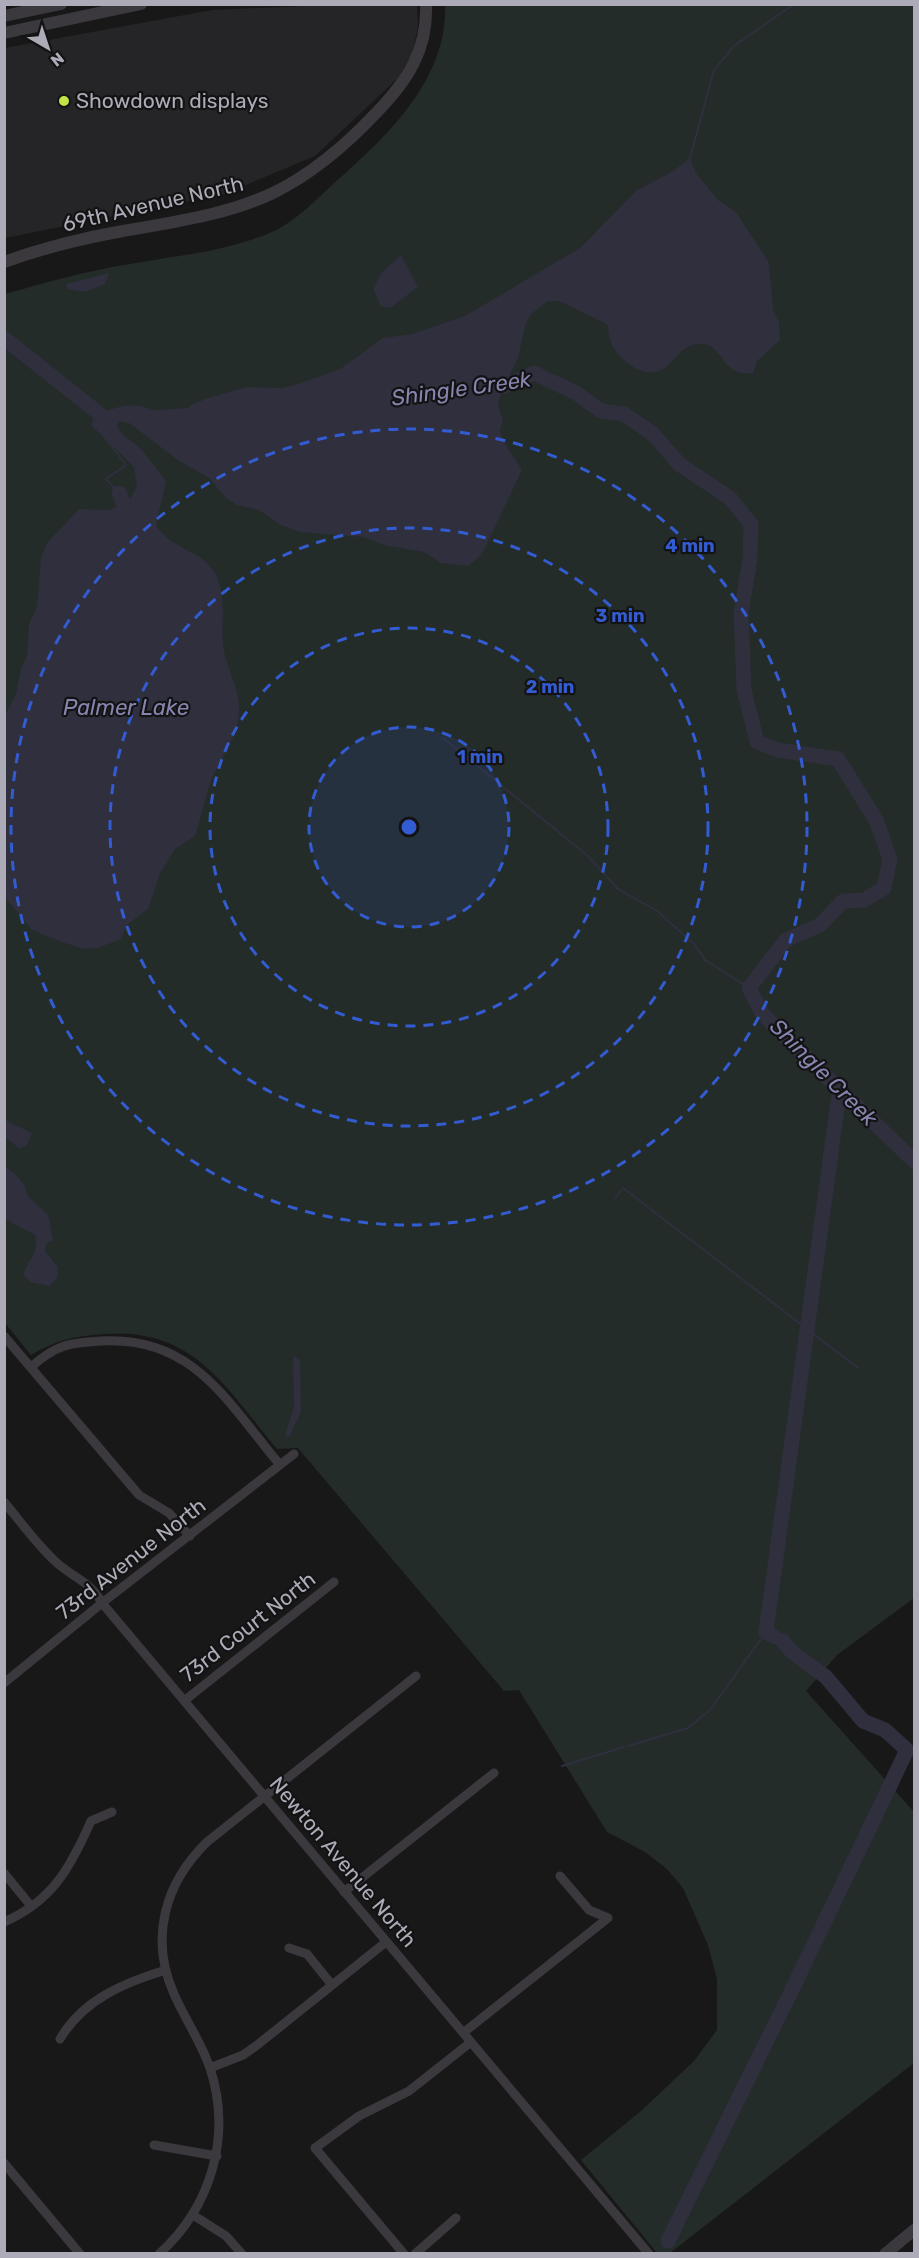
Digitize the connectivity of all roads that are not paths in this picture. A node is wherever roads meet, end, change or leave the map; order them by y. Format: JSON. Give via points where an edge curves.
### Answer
{"nodes":[{"id":1,"x":61,"y":4,"type":"edge"},
{"id":2,"x":141,"y":4,"type":"edge"},
{"id":3,"x":426,"y":4,"type":"edge"},
{"id":4,"x":4,"y":16,"type":"edge"},
{"id":5,"x":4,"y":33,"type":"edge"},
{"id":6,"x":4,"y":262,"type":"edge"},
{"id":7,"x":4,"y":1336,"type":"edge"},
{"id":8,"x":31,"y":1367,"type":"junction"},
{"id":9,"x":294,"y":1454,"type":"dead end"},
{"id":10,"x":280,"y":1465,"type":"junction"},
{"id":11,"x":4,"y":1502,"type":"edge"},
{"id":12,"x":190,"y":1536,"type":"junction"},
{"id":13,"x":334,"y":1582,"type":"dead end"},
{"id":14,"x":102,"y":1603,"type":"junction"},
{"id":15,"x":416,"y":1676,"type":"dead end"},
{"id":16,"x":4,"y":1683,"type":"edge"},
{"id":17,"x":184,"y":1701,"type":"junction"},
{"id":18,"x":494,"y":1773,"type":"dead end"},
{"id":19,"x":264,"y":1796,"type":"junction"},
{"id":20,"x":112,"y":1812,"type":"dead end"},
{"id":21,"x":4,"y":1873,"type":"edge"},
{"id":22,"x":561,"y":1876,"type":"dead end"},
{"id":23,"x":344,"y":1892,"type":"junction"},
{"id":24,"x":31,"y":1906,"type":"junction"},
{"id":25,"x":4,"y":1922,"type":"edge"},
{"id":26,"x":386,"y":1941,"type":"junction"},
{"id":27,"x":289,"y":1948,"type":"dead end"},
{"id":28,"x":166,"y":1970,"type":"junction"},
{"id":29,"x":332,"y":1985,"type":"junction"},
{"id":30,"x":464,"y":2033,"type":"junction"},
{"id":31,"x":60,"y":2040,"type":"dead end"},
{"id":32,"x":471,"y":2042,"type":"junction"},
{"id":33,"x":210,"y":2068,"type":"junction"},
{"id":34,"x":154,"y":2145,"type":"dead end"},
{"id":35,"x":217,"y":2156,"type":"junction"},
{"id":36,"x":4,"y":2163,"type":"edge"},
{"id":37,"x":193,"y":2215,"type":"junction"},
{"id":38,"x":456,"y":2218,"type":"dead end"},
{"id":39,"x":915,"y":2230,"type":"edge"},
{"id":40,"x":891,"y":2252,"type":"edge"},
{"id":41,"x":80,"y":2253,"type":"edge"},
{"id":42,"x":159,"y":2253,"type":"edge"},
{"id":43,"x":242,"y":2253,"type":"edge"},
{"id":44,"x":404,"y":2253,"type":"edge"},
{"id":45,"x":415,"y":2253,"type":"edge"},
{"id":46,"x":649,"y":2253,"type":"edge"}],
"edges":[{"from":1,"to":4,"type":"street"},
{"from":2,"to":5,"type":"street"},
{"from":3,"to":6,"type":"street","name":"69th Avenue North","via":[[422,44],[400,88],[349,140],[296,180],[260,199],[220,212],[76,241]]},
{"from":7,"to":8,"type":"street"},
{"from":8,"to":10,"type":"street","via":[[66,1344],[116,1340],[157,1347],[194,1366]]},
{"from":8,"to":12,"type":"street","via":[[139,1495],[169,1513]]},
{"from":9,"to":10,"type":"street","name":"73rd Avenue North"},
{"from":10,"to":12,"type":"street","name":"73rd Avenue North"},
{"from":11,"to":14,"type":"street","name":"Newton Avenue North","via":[[48,1553],[88,1583]]},
{"from":12,"to":14,"type":"street","name":"73rd Avenue North"},
{"from":13,"to":17,"type":"street","name":"73rd Court North"},
{"from":14,"to":16,"type":"street","name":"73rd Avenue North"},
{"from":14,"to":17,"type":"street","name":"Newton Avenue North"},
{"from":15,"to":19,"type":"street"},
{"from":17,"to":19,"type":"street","name":"Newton Avenue North"},
{"from":18,"to":23,"type":"street"},
{"from":19,"to":23,"type":"street","name":"Newton Avenue North"},
{"from":19,"to":28,"type":"street","via":[[207,1842],[180,1873],[164,1912]]},
{"from":20,"to":24,"type":"street","via":[[91,1821],[64,1876]]},
{"from":21,"to":24,"type":"street"},
{"from":22,"to":30,"type":"street","via":[[589,1910],[608,1918]]},
{"from":23,"to":26,"type":"street","name":"Newton Avenue North"},
{"from":24,"to":25,"type":"street"},
{"from":26,"to":29,"type":"street"},
{"from":26,"to":30,"type":"street","name":"Newton Avenue North"},
{"from":27,"to":29,"type":"street","via":[[307,1954]]},
{"from":28,"to":31,"type":"street","via":[[111,1990],[71,2021]]},
{"from":28,"to":33,"type":"street"},
{"from":29,"to":33,"type":"street","via":[[249,2051]]},
{"from":30,"to":32,"type":"street","name":"Newton Avenue North"},
{"from":32,"to":44,"type":"street","via":[[410,2091],[358,2116],[315,2148]]},
{"from":32,"to":46,"type":"street","name":"Newton Avenue North"},
{"from":33,"to":35,"type":"street","via":[[219,2119]]},
{"from":34,"to":35,"type":"street"},
{"from":35,"to":37,"type":"street"},
{"from":36,"to":41,"type":"street"},
{"from":37,"to":42,"type":"street"},
{"from":37,"to":43,"type":"street","via":[[226,2236]]},
{"from":38,"to":45,"type":"street"},
{"from":39,"to":40,"type":"street"}]}
